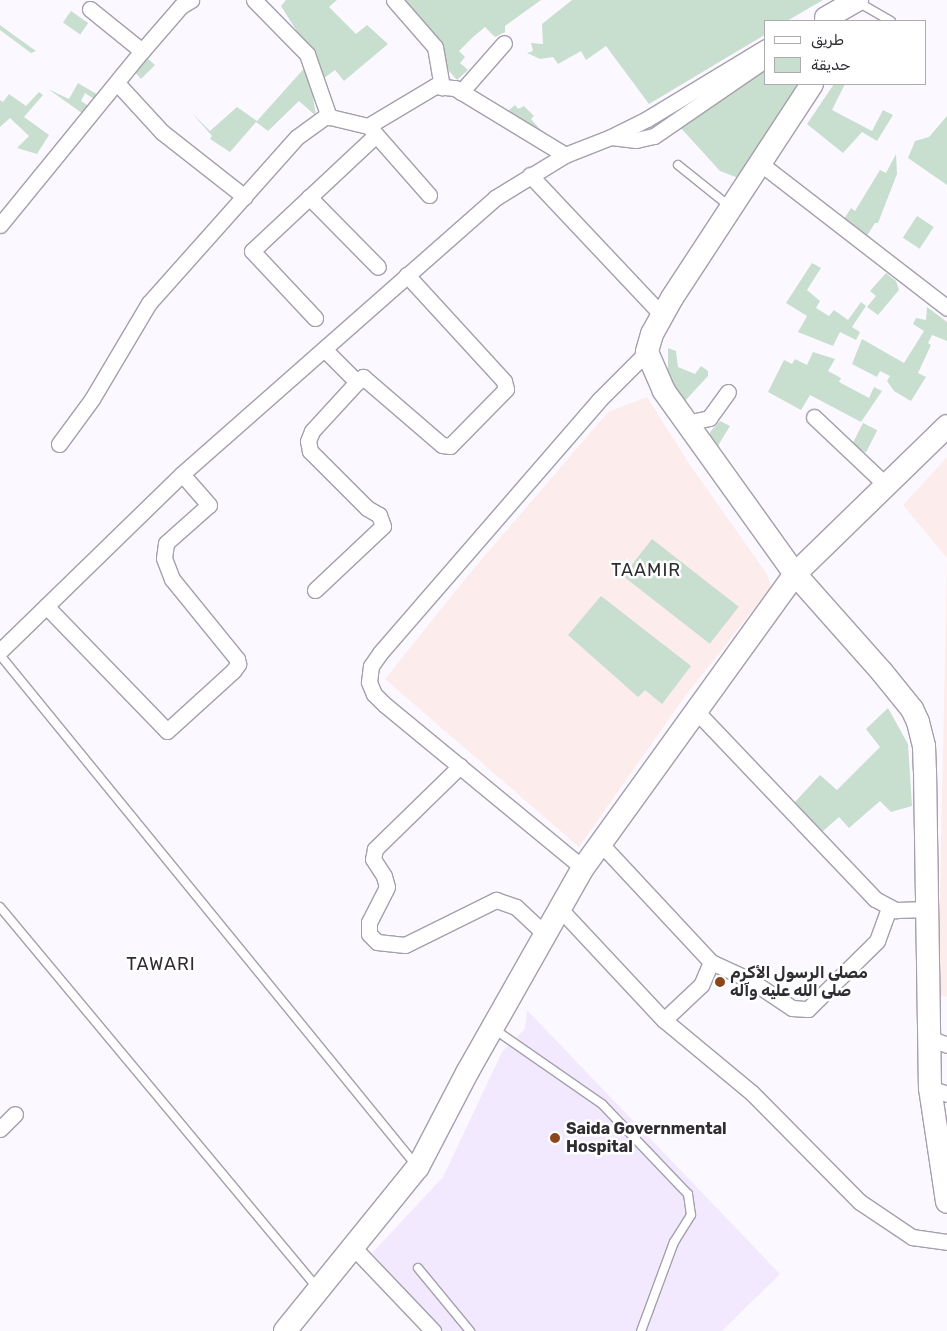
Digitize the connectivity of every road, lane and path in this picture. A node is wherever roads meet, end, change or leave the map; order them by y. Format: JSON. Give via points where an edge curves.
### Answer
{"nodes":[{"id":1,"x":191,"y":0,"type":"edge"},
{"id":2,"x":254,"y":0,"type":"edge"},
{"id":3,"x":394,"y":0,"type":"edge"},
{"id":4,"x":859,"y":7,"type":"edge"},
{"id":5,"x":90,"y":9,"type":"dead end"},
{"id":6,"x":823,"y":20,"type":"edge"},
{"id":7,"x":890,"y":20,"type":"edge"},
{"id":8,"x":504,"y":43,"type":"dead end"},
{"id":9,"x":764,"y":49,"type":"edge"},
{"id":10,"x":142,"y":51,"type":"junction"},
{"id":11,"x":764,"y":60,"type":"edge"},
{"id":12,"x":116,"y":83,"type":"junction"},
{"id":13,"x":811,"y":85,"type":"edge"},
{"id":14,"x":442,"y":87,"type":"junction"},
{"id":15,"x":461,"y":92,"type":"junction"},
{"id":16,"x":329,"y":117,"type":"junction"},
{"id":17,"x":372,"y":130,"type":"junction"},
{"id":18,"x":611,"y":137,"type":"junction"},
{"id":19,"x":565,"y":155,"type":"junction"},
{"id":20,"x":762,"y":164,"type":"junction"},
{"id":21,"x":678,"y":165,"type":"dead end"},
{"id":22,"x":530,"y":175,"type":"junction"},
{"id":23,"x":429,"y":194,"type":"dead end"},
{"id":24,"x":245,"y":197,"type":"junction"},
{"id":25,"x":309,"y":197,"type":"junction"},
{"id":26,"x":731,"y":208,"type":"junction"},
{"id":27,"x":0,"y":225,"type":"edge"},
{"id":28,"x":378,"y":267,"type":"dead end"},
{"id":29,"x":407,"y":276,"type":"junction"},
{"id":30,"x":947,"y":308,"type":"edge"},
{"id":31,"x":662,"y":315,"type":"junction"},
{"id":32,"x":315,"y":318,"type":"dead end"},
{"id":33,"x":324,"y":349,"type":"junction"},
{"id":34,"x":647,"y":352,"type":"junction"},
{"id":35,"x":358,"y":382,"type":"junction"},
{"id":36,"x":728,"y":392,"type":"dead end"},
{"id":37,"x":814,"y":417,"type":"dead end"},
{"id":38,"x":686,"y":423,"type":"junction"},
{"id":39,"x":940,"y":436,"type":"edge"},
{"id":40,"x":59,"y":444,"type":"dead end"},
{"id":41,"x":182,"y":474,"type":"junction"},
{"id":42,"x":887,"y":486,"type":"junction"},
{"id":43,"x":796,"y":574,"type":"junction"},
{"id":44,"x":315,"y":590,"type":"dead end"},
{"id":45,"x":46,"y":606,"type":"junction"},
{"id":46,"x":0,"y":653,"type":"edge"},
{"id":47,"x":696,"y":711,"type":"junction"},
{"id":48,"x":460,"y":766,"type":"junction"},
{"id":49,"x":601,"y":844,"type":"junction"},
{"id":50,"x":583,"y":868,"type":"junction"},
{"id":51,"x":0,"y":907,"type":"edge"},
{"id":52,"x":890,"y":908,"type":"junction"},
{"id":53,"x":928,"y":909,"type":"junction"},
{"id":54,"x":561,"y":910,"type":"junction"},
{"id":55,"x":546,"y":935,"type":"junction"},
{"id":56,"x":711,"y":962,"type":"junction"},
{"id":57,"x":664,"y":1020,"type":"junction"},
{"id":58,"x":492,"y":1027,"type":"junction"},
{"id":59,"x":938,"y":1041,"type":"edge"},
{"id":60,"x":939,"y":1091,"type":"edge"},
{"id":61,"x":16,"y":1114,"type":"dead end"},
{"id":62,"x":0,"y":1129,"type":"edge"},
{"id":63,"x":418,"y":1167,"type":"junction"},
{"id":64,"x":947,"y":1202,"type":"edge"},
{"id":65,"x":947,"y":1242,"type":"edge"},
{"id":66,"x":354,"y":1248,"type":"junction"},
{"id":67,"x":418,"y":1268,"type":"dead end"},
{"id":68,"x":320,"y":1290,"type":"junction"},
{"id":69,"x":284,"y":1331,"type":"edge"},
{"id":70,"x":433,"y":1331,"type":"edge"},
{"id":71,"x":470,"y":1331,"type":"edge"},
{"id":72,"x":640,"y":1331,"type":"edge"}],
"edges":[{"from":1,"to":10,"type":"street","via":[[181,6]]},
{"from":2,"to":16,"type":"street","via":[[307,54]]},
{"from":3,"to":14,"type":"street","via":[[435,47]]},
{"from":4,"to":6,"type":"street"},
{"from":4,"to":7,"type":"lane"},
{"from":5,"to":10,"type":"street"},
{"from":8,"to":15,"type":"street"},
{"from":9,"to":18,"type":"street"},
{"from":10,"to":12,"type":"street"},
{"from":11,"to":18,"type":"street","via":[[654,136],[636,140]]},
{"from":12,"to":24,"type":"street","via":[[162,132]]},
{"from":12,"to":27,"type":"street"},
{"from":13,"to":20,"type":"street"},
{"from":14,"to":15,"type":"street"},
{"from":14,"to":17,"type":"street","via":[[435,86],[415,96]]},
{"from":15,"to":19,"type":"street"},
{"from":16,"to":17,"type":"street"},
{"from":16,"to":24,"type":"street","via":[[297,137]]},
{"from":17,"to":23,"type":"street"},
{"from":17,"to":25,"type":"street"},
{"from":18,"to":19,"type":"street"},
{"from":19,"to":22,"type":"street"},
{"from":20,"to":26,"type":"street"},
{"from":20,"to":30,"type":"street"},
{"from":21,"to":26,"type":"lane"},
{"from":22,"to":29,"type":"street","via":[[495,198]]},
{"from":22,"to":31,"type":"street"},
{"from":24,"to":40,"type":"street","via":[[149,304],[92,399]]},
{"from":25,"to":28,"type":"street"},
{"from":25,"to":32,"type":"street","via":[[252,250]]},
{"from":26,"to":31,"type":"street"},
{"from":29,"to":33,"type":"street"},
{"from":29,"to":35,"type":"street","via":[[504,381],[506,389],[450,446],[442,445],[364,378]]},
{"from":31,"to":34,"type":"street"},
{"from":33,"to":35,"type":"street"},
{"from":33,"to":41,"type":"street"},
{"from":34,"to":38,"type":"street","via":[[664,391]]},
{"from":34,"to":48,"type":"street","via":[[606,393],[371,666],[369,682],[374,694]]},
{"from":35,"to":44,"type":"street","via":[[312,431],[308,441],[310,451],[367,508],[379,514],[383,526]]},
{"from":36,"to":38,"type":"street","via":[[709,418]]},
{"from":37,"to":42,"type":"street"},
{"from":38,"to":43,"type":"street"},
{"from":39,"to":42,"type":"street"},
{"from":41,"to":45,"type":"street"},
{"from":41,"to":45,"type":"street","via":[[209,505],[166,543],[164,558],[172,579],[237,659],[238,664],[232,671],[167,731]]},
{"from":42,"to":43,"type":"street"},
{"from":43,"to":47,"type":"street"},
{"from":43,"to":53,"type":"street","via":[[882,672],[912,709],[918,722],[924,746]]},
{"from":45,"to":46,"type":"street"},
{"from":46,"to":63,"type":"lane"},
{"from":47,"to":49,"type":"street"},
{"from":47,"to":52,"type":"street","via":[[854,881]]},
{"from":48,"to":50,"type":"street"},
{"from":48,"to":55,"type":"street","via":[[376,849],[373,859],[387,887],[370,922],[369,934],[376,942],[405,945],[496,900],[516,907]]},
{"from":49,"to":50,"type":"street"},
{"from":49,"to":56,"type":"street"},
{"from":50,"to":54,"type":"street"},
{"from":51,"to":68,"type":"lane"},
{"from":52,"to":53,"type":"street"},
{"from":52,"to":56,"type":"street","via":[[878,941],[808,1009],[792,1008],[750,980]]},
{"from":53,"to":59,"type":"street"},
{"from":54,"to":55,"type":"street"},
{"from":54,"to":57,"type":"street"},
{"from":55,"to":58,"type":"street"},
{"from":56,"to":57,"type":"street","via":[[701,985]]},
{"from":57,"to":65,"type":"street","via":[[752,1094],[880,1218],[912,1237]]},
{"from":58,"to":63,"type":"street"},
{"from":58,"to":72,"type":"lane","via":[[602,1104],[688,1194],[692,1215],[674,1242]]},
{"from":59,"to":60,"type":"street"},
{"from":60,"to":64,"type":"street"},
{"from":61,"to":62,"type":"street"},
{"from":63,"to":66,"type":"street"},
{"from":66,"to":68,"type":"street"},
{"from":66,"to":70,"type":"street"},
{"from":67,"to":71,"type":"lane"},
{"from":68,"to":69,"type":"street"}]}
